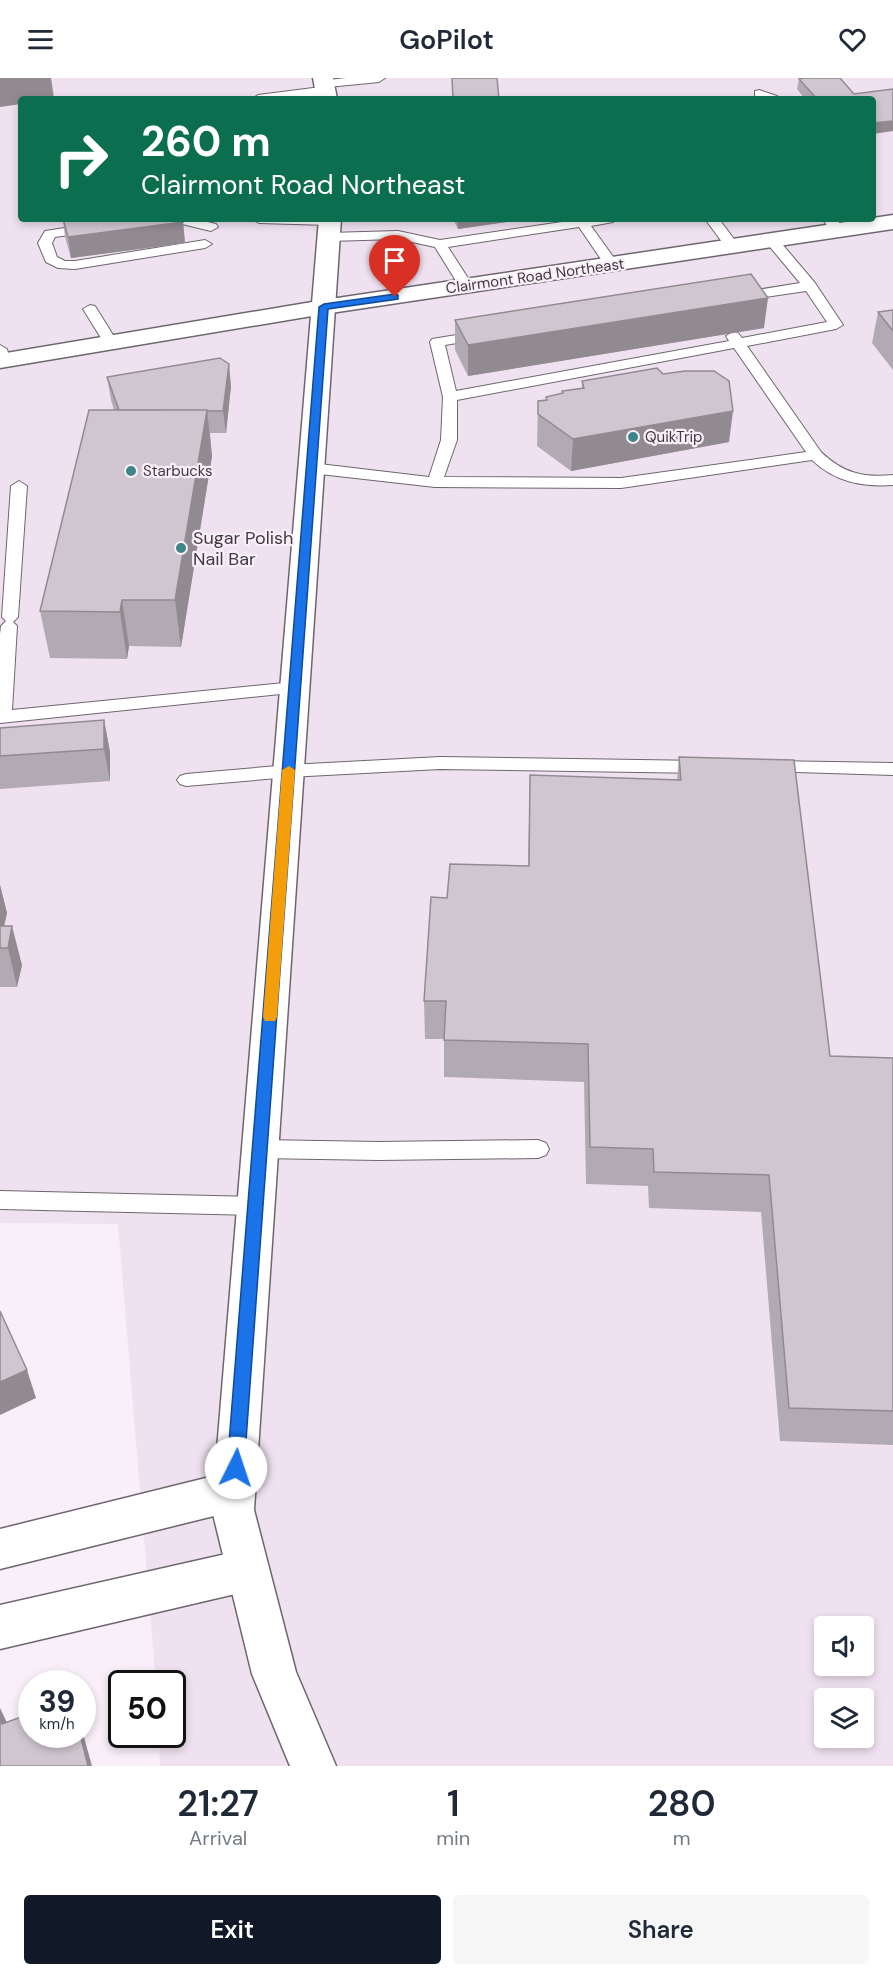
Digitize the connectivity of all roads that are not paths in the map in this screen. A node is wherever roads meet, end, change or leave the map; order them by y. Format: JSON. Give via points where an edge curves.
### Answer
{"nodes":[{"id":1,"x":379,"y":78,"type":"edge"},
{"id":2,"x":325,"y":88,"type":"edge"},
{"id":3,"x":759,"y":94,"type":"dead end"},
{"id":4,"x":276,"y":96,"type":"edge"},
{"id":5,"x":765,"y":96,"type":"edge"},
{"id":6,"x":190,"y":222,"type":"edge"},
{"id":7,"x":294,"y":222,"type":"edge"},
{"id":8,"x":397,"y":222,"type":"edge"},
{"id":9,"x":588,"y":222,"type":"edge"},
{"id":10,"x":714,"y":222,"type":"edge"},
{"id":11,"x":893,"y":222,"type":"edge"},
{"id":12,"x":582,"y":223,"type":"junction"},
{"id":13,"x":330,"y":225,"type":"edge"},
{"id":14,"x":833,"y":225,"type":"edge"},
{"id":15,"x":105,"y":226,"type":"edge"},
{"id":16,"x":211,"y":227,"type":"dead end"},
{"id":17,"x":398,"y":235,"type":"junction"},
{"id":18,"x":772,"y":241,"type":"junction"},
{"id":19,"x":205,"y":244,"type":"dead end"},
{"id":20,"x":441,"y":244,"type":"junction"},
{"id":21,"x":733,"y":248,"type":"junction"},
{"id":22,"x":612,"y":265,"type":"junction"},
{"id":23,"x":466,"y":286,"type":"junction"},
{"id":24,"x":810,"y":286,"type":"junction"},
{"id":25,"x":721,"y":299,"type":"edge"},
{"id":26,"x":324,"y":307,"type":"junction"},
{"id":27,"x":90,"y":309,"type":"dead end"},
{"id":28,"x":496,"y":338,"type":"edge"},
{"id":29,"x":735,"y":339,"type":"junction"},
{"id":30,"x":111,"y":343,"type":"junction"},
{"id":31,"x":1,"y":357,"type":"edge"},
{"id":32,"x":587,"y":357,"type":"edge"},
{"id":33,"x":549,"y":363,"type":"edge"},
{"id":34,"x":513,"y":368,"type":"edge"},
{"id":35,"x":597,"y":370,"type":"junction"},
{"id":36,"x":559,"y":377,"type":"junction"},
{"id":37,"x":522,"y":384,"type":"junction"},
{"id":38,"x":450,"y":398,"type":"junction"},
{"id":39,"x":816,"y":454,"type":"junction"},
{"id":40,"x":311,"y":468,"type":"junction"},
{"id":41,"x":893,"y":480,"type":"edge"},
{"id":42,"x":435,"y":482,"type":"junction"},
{"id":43,"x":19,"y":486,"type":"dead end"},
{"id":44,"x":17,"y":522,"type":"junction"},
{"id":45,"x":0,"y":525,"type":"edge"},
{"id":46,"x":6,"y":590,"type":"edge"},
{"id":47,"x":294,"y":688,"type":"junction"},
{"id":48,"x":2,"y":717,"type":"edge"},
{"id":49,"x":725,"y":767,"type":"edge"},
{"id":50,"x":747,"y":767,"type":"edge"},
{"id":51,"x":893,"y":769,"type":"edge"},
{"id":52,"x":289,"y":771,"type":"junction"},
{"id":53,"x":186,"y":780,"type":"dead end"},
{"id":54,"x":260,"y":1149,"type":"junction"},
{"id":55,"x":538,"y":1149,"type":"dead end"},
{"id":56,"x":0,"y":1200,"type":"edge"},
{"id":57,"x":256,"y":1206,"type":"junction"},
{"id":58,"x":234,"y":1491,"type":"junction"},
{"id":59,"x":0,"y":1549,"type":"edge"},
{"id":60,"x":248,"y":1570,"type":"junction"},
{"id":61,"x":0,"y":1627,"type":"edge"},
{"id":62,"x":313,"y":1766,"type":"edge"}],
"edges":[{"from":1,"to":2,"type":"lane"},
{"from":2,"to":4,"type":"lane"},
{"from":3,"to":5,"type":"lane"},
{"from":6,"to":16,"type":"lane"},
{"from":7,"to":13,"type":"lane"},
{"from":8,"to":17,"type":"lane"},
{"from":9,"to":12,"type":"lane"},
{"from":10,"to":21,"type":"lane"},
{"from":11,"to":14,"type":"main road","name":"Clairmont Road Northeast"},
{"from":12,"to":20,"type":"lane"},
{"from":12,"to":22,"type":"lane"},
{"from":13,"to":17,"type":"lane"},
{"from":13,"to":26,"type":"main road"},
{"from":14,"to":18,"type":"main road","name":"Clairmont Road Northeast"},
{"from":15,"to":19,"type":"lane","via":[[50,234],[46,251],[63,265],[75,265]]},
{"from":17,"to":20,"type":"lane"},
{"from":18,"to":21,"type":"main road","name":"Clairmont Road Northeast"},
{"from":18,"to":24,"type":"lane"},
{"from":20,"to":23,"type":"lane"},
{"from":21,"to":22,"type":"main road","name":"Clairmont Road Northeast"},
{"from":22,"to":23,"type":"main road","name":"Clairmont Road Northeast"},
{"from":23,"to":26,"type":"main road","name":"Clairmont Road Northeast"},
{"from":24,"to":25,"type":"lane"},
{"from":24,"to":29,"type":"lane","via":[[836,325]]},
{"from":26,"to":30,"type":"main road","name":"Clairmont Road Northeast"},
{"from":26,"to":40,"type":"main road"},
{"from":27,"to":30,"type":"lane"},
{"from":28,"to":38,"type":"lane","via":[[492,333],[437,342]]},
{"from":29,"to":35,"type":"lane","via":[[626,357]]},
{"from":29,"to":39,"type":"lane"},
{"from":30,"to":31,"type":"main road","name":"Clairmont Road Northeast"},
{"from":32,"to":35,"type":"lane"},
{"from":33,"to":36,"type":"lane"},
{"from":34,"to":37,"type":"lane"},
{"from":35,"to":36,"type":"lane"},
{"from":36,"to":37,"type":"lane"},
{"from":37,"to":38,"type":"lane"},
{"from":38,"to":42,"type":"lane","via":[[449,440]]},
{"from":39,"to":41,"type":"lane","via":[[844,478],[867,482]]},
{"from":39,"to":42,"type":"lane","via":[[621,483]]},
{"from":40,"to":42,"type":"lane"},
{"from":40,"to":47,"type":"main road"},
{"from":43,"to":44,"type":"lane"},
{"from":44,"to":45,"type":"lane"},
{"from":44,"to":46,"type":"lane"},
{"from":46,"to":48,"type":"lane","via":[[10,621]]},
{"from":47,"to":48,"type":"lane"},
{"from":47,"to":52,"type":"main road"},
{"from":49,"to":52,"type":"lane","via":[[440,764]]},
{"from":50,"to":51,"type":"lane"},
{"from":52,"to":53,"type":"lane"},
{"from":52,"to":54,"type":"main road"},
{"from":54,"to":55,"type":"lane"},
{"from":54,"to":57,"type":"main road"},
{"from":56,"to":57,"type":"lane"},
{"from":57,"to":58,"type":"main road"},
{"from":58,"to":59,"type":"main road"},
{"from":58,"to":60,"type":"main road","via":[[233,1510]]},
{"from":60,"to":61,"type":"main road"},
{"from":60,"to":62,"type":"main road","via":[[274,1674]]}]}
